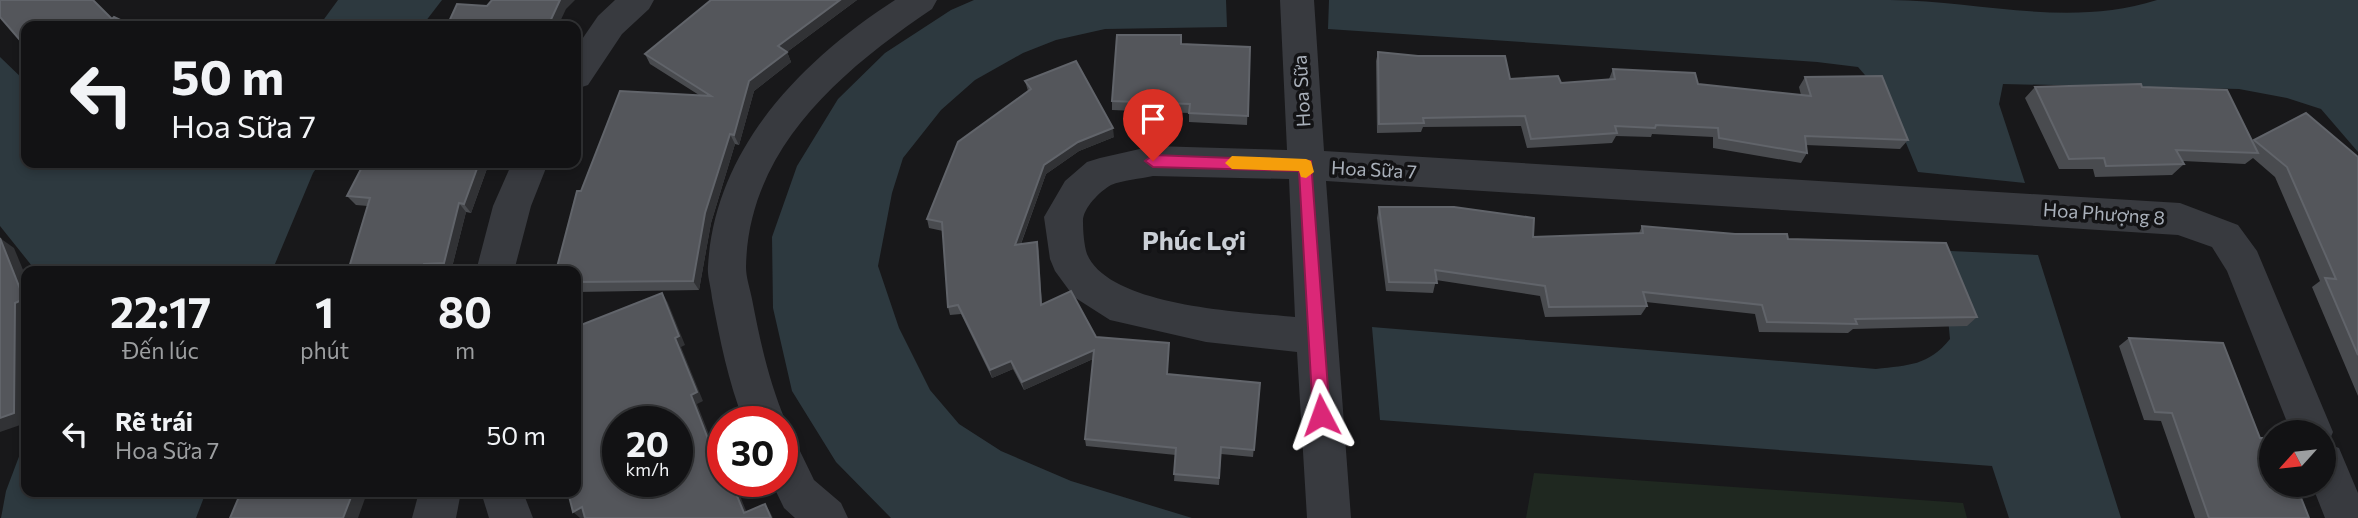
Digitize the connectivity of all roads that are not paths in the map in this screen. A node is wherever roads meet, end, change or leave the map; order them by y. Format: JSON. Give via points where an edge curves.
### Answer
{"nodes":[{"id":1,"x":637,"y":0,"type":"edge"},
{"id":2,"x":920,"y":0,"type":"edge"},
{"id":3,"x":1297,"y":0,"type":"edge"},
{"id":4,"x":581,"y":68,"type":"edge"},
{"id":5,"x":1306,"y":165,"type":"junction"},
{"id":6,"x":528,"y":168,"type":"edge"},
{"id":7,"x":1975,"y":205,"type":"joint"},
{"id":8,"x":496,"y":266,"type":"edge"},
{"id":9,"x":1315,"y":337,"type":"junction"},
{"id":10,"x":760,"y":406,"type":"edge"},
{"id":11,"x":2307,"y":420,"type":"edge"},
{"id":12,"x":2336,"y":491,"type":"edge"},
{"id":13,"x":798,"y":492,"type":"edge"},
{"id":14,"x":439,"y":497,"type":"edge"},
{"id":15,"x":504,"y":497,"type":"edge"},
{"id":16,"x":434,"y":518,"type":"edge"},
{"id":17,"x":511,"y":518,"type":"edge"},
{"id":18,"x":826,"y":518,"type":"edge"},
{"id":19,"x":1329,"y":518,"type":"edge"},
{"id":20,"x":2347,"y":518,"type":"edge"}],
"edges":[{"from":1,"to":4,"type":"street","via":[[610,24]]},
{"from":2,"to":10,"type":"street","via":[[874,29],[819,76],[770,132],[742,188],[727,268],[738,341]]},
{"from":3,"to":5,"type":"street","name":"Hoa Sữa"},
{"from":5,"to":7,"type":"street","name":"Hoa Sữa 7"},
{"from":5,"to":9,"type":"street","name":"Hoa Sữa"},
{"from":5,"to":9,"type":"street","name":"Hoa Sữa 7","via":[[1153,161],[1100,173],[1078,192],[1063,217],[1069,259],[1088,285],[1124,308],[1206,325]]},
{"from":6,"to":8,"type":"street"},
{"from":7,"to":11,"type":"street","name":"Hoa Phượng 8","via":[[2180,219],[2225,236],[2243,263]]},
{"from":9,"to":19,"type":"street","name":"Hoa Sữa"},
{"from":12,"to":20,"type":"street"},
{"from":13,"to":18,"type":"street"},
{"from":14,"to":16,"type":"street"},
{"from":15,"to":17,"type":"street"}]}
